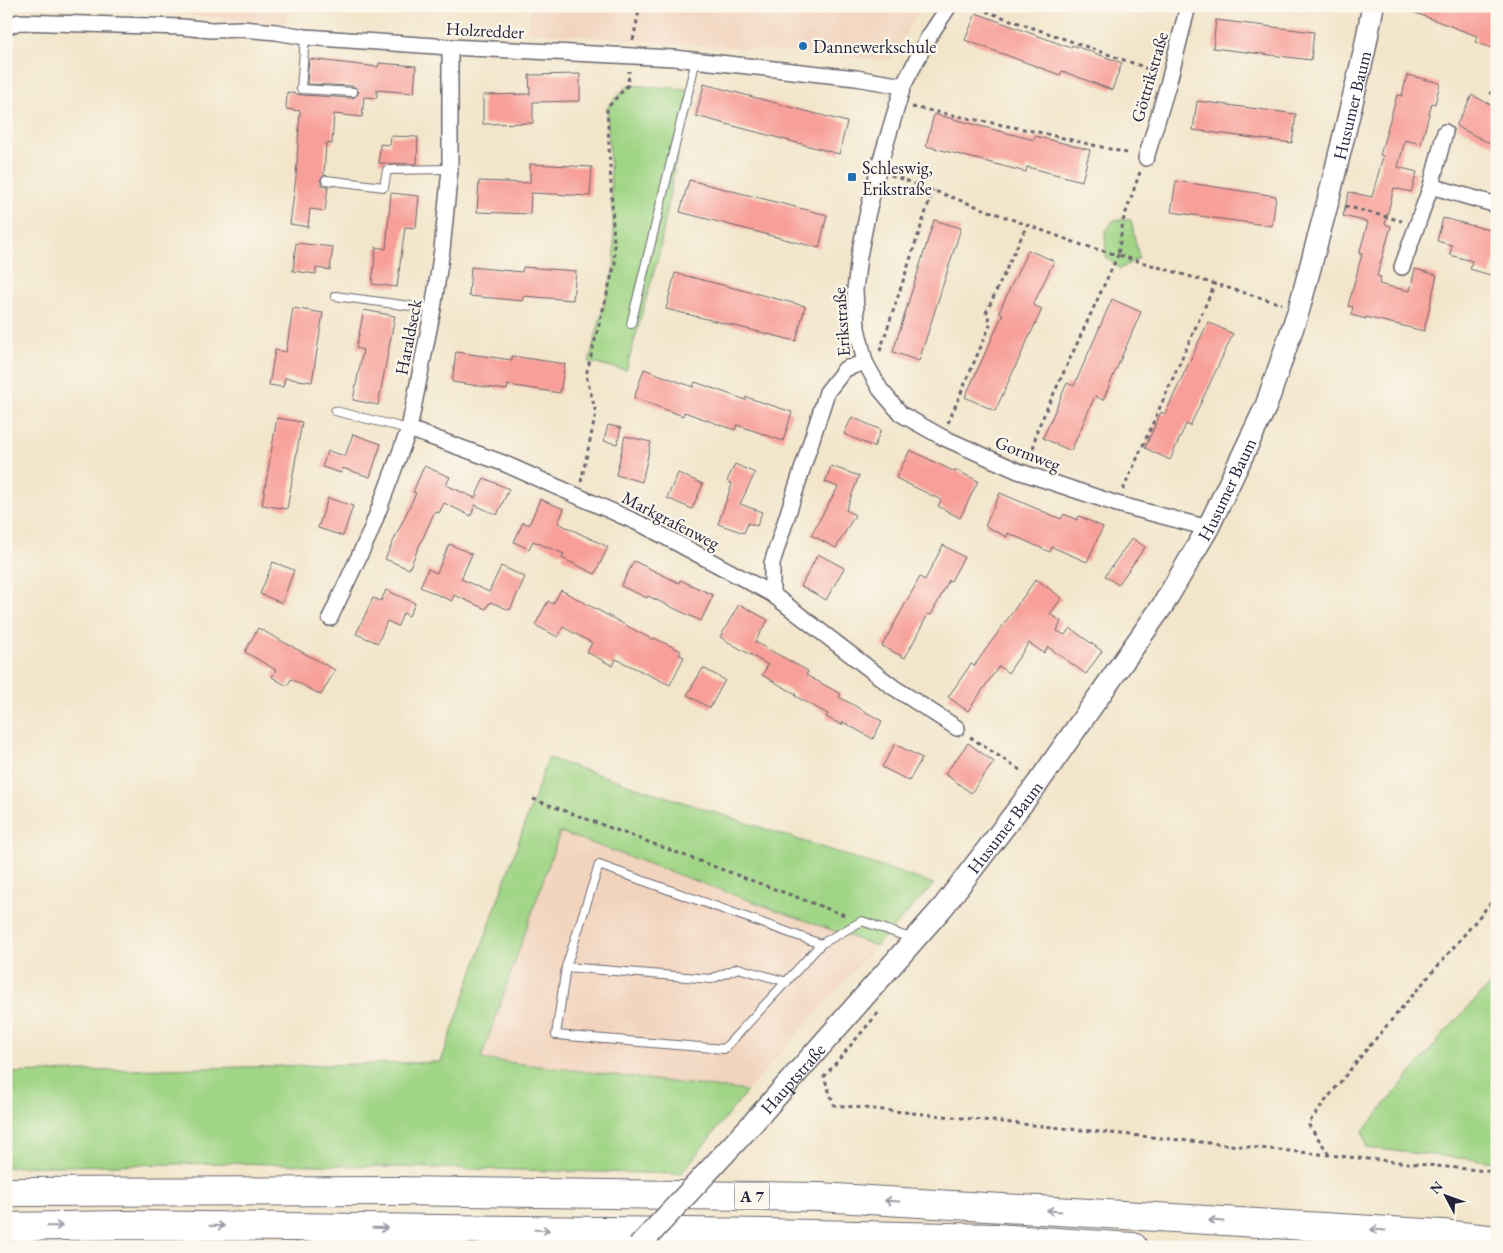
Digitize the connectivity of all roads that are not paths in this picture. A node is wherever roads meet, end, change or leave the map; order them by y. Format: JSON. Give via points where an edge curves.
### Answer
{"nodes":[{"id":1,"x":949,"y":6,"type":"edge"},
{"id":2,"x":1188,"y":6,"type":"edge"},
{"id":3,"x":1373,"y":6,"type":"edge"},
{"id":4,"x":6,"y":27,"type":"edge"},
{"id":5,"x":305,"y":37,"type":"junction"},
{"id":6,"x":450,"y":47,"type":"junction"},
{"id":7,"x":696,"y":60,"type":"junction"},
{"id":8,"x":903,"y":86,"type":"junction"},
{"id":9,"x":353,"y":92,"type":"dead end"},
{"id":10,"x":1445,"y":132,"type":"dead end"},
{"id":11,"x":1146,"y":158,"type":"road end"},
{"id":12,"x":450,"y":169,"type":"junction"},
{"id":13,"x":326,"y":180,"type":"dead end"},
{"id":14,"x":1431,"y":186,"type":"junction"},
{"id":15,"x":1497,"y":205,"type":"edge"},
{"id":16,"x":1402,"y":267,"type":"dead end"},
{"id":17,"x":335,"y":296,"type":"dead end"},
{"id":18,"x":432,"y":309,"type":"junction"},
{"id":19,"x":631,"y":324,"type":"dead end"},
{"id":20,"x":865,"y":362,"type":"junction"},
{"id":21,"x":336,"y":411,"type":"dead end"},
{"id":22,"x":409,"y":429,"type":"junction"},
{"id":23,"x":1208,"y":528,"type":"junction"},
{"id":24,"x":772,"y":594,"type":"junction"},
{"id":25,"x":330,"y":618,"type":"dead end"},
{"id":26,"x":957,"y":728,"type":"road end"},
{"id":27,"x":943,"y":907,"type":"joint"},
{"id":28,"x":914,"y":940,"type":"junction"},
{"id":29,"x":821,"y":944,"type":"junction"},
{"id":30,"x":566,"y":967,"type":"junction"},
{"id":31,"x":787,"y":982,"type":"junction"},
{"id":32,"x":6,"y":1192,"type":"edge"},
{"id":33,"x":6,"y":1227,"type":"edge"},
{"id":34,"x":1497,"y":1240,"type":"edge"},
{"id":35,"x":638,"y":1247,"type":"edge"},
{"id":36,"x":1133,"y":1247,"type":"edge"}],
"edges":[{"from":1,"to":8,"type":"street","name":"Erikstraße"},
{"from":2,"to":11,"type":"street","name":"Göttrikstraße"},
{"from":3,"to":23,"type":"street","name":"Husumer Baum","via":[[1328,201],[1299,309],[1266,406]]},
{"from":4,"to":5,"type":"street","name":"Holzredder","via":[[19,22],[242,29]]},
{"from":5,"to":6,"type":"street","name":"Holzredder"},
{"from":5,"to":9,"type":"lane","via":[[301,89]]},
{"from":6,"to":7,"type":"street","name":"Holzredder"},
{"from":6,"to":12,"type":"street","name":"Haraldseck"},
{"from":7,"to":8,"type":"street","name":"Holzredder"},
{"from":7,"to":19,"type":"lane"},
{"from":8,"to":20,"type":"street","name":"Erikstraße","via":[[866,216],[859,256],[855,290],[857,328]]},
{"from":10,"to":14,"type":"street"},
{"from":12,"to":13,"type":"lane","via":[[387,170],[384,187]]},
{"from":12,"to":18,"type":"street","name":"Haraldseck"},
{"from":14,"to":15,"type":"street"},
{"from":14,"to":16,"type":"street"},
{"from":17,"to":18,"type":"lane"},
{"from":18,"to":22,"type":"street","name":"Haraldseck"},
{"from":20,"to":23,"type":"street","name":"Gormweg","via":[[901,414],[942,437],[1027,474],[1117,504]]},
{"from":20,"to":24,"type":"street","name":"Erikstraße","via":[[845,369],[827,392],[772,563]]},
{"from":21,"to":22,"type":"lane","name":"Markgrafenweg"},
{"from":22,"to":24,"type":"street","name":"Markgrafenweg","via":[[503,463],[645,526]]},
{"from":22,"to":25,"type":"street","name":"Haraldseck","via":[[370,533]]},
{"from":23,"to":27,"type":"street","name":"Husumer Baum","via":[[1163,605],[1038,783]]},
{"from":24,"to":26,"type":"street","name":"Markgrafenweg","via":[[893,687]]},
{"from":27,"to":28,"type":"street","name":"Hauptstraße"},
{"from":28,"to":29,"type":"lane","via":[[862,921]]},
{"from":28,"to":35,"type":"street","name":"Hauptstraße","bridge":true,"via":[[752,1124]]},
{"from":29,"to":30,"type":"lane","via":[[598,865]]},
{"from":29,"to":31,"type":"lane"},
{"from":30,"to":31,"type":"lane","via":[[711,979],[738,968]]},
{"from":30,"to":31,"type":"lane","via":[[556,1035],[724,1049]]},
{"from":34,"to":32,"type":"highway","number":"A 7","one_way":true,"via":[[818,1197],[396,1191]]},
{"from":33,"to":36,"type":"highway","number":"A 7","one_way":true,"via":[[124,1225],[765,1233],[996,1238]]}]}
